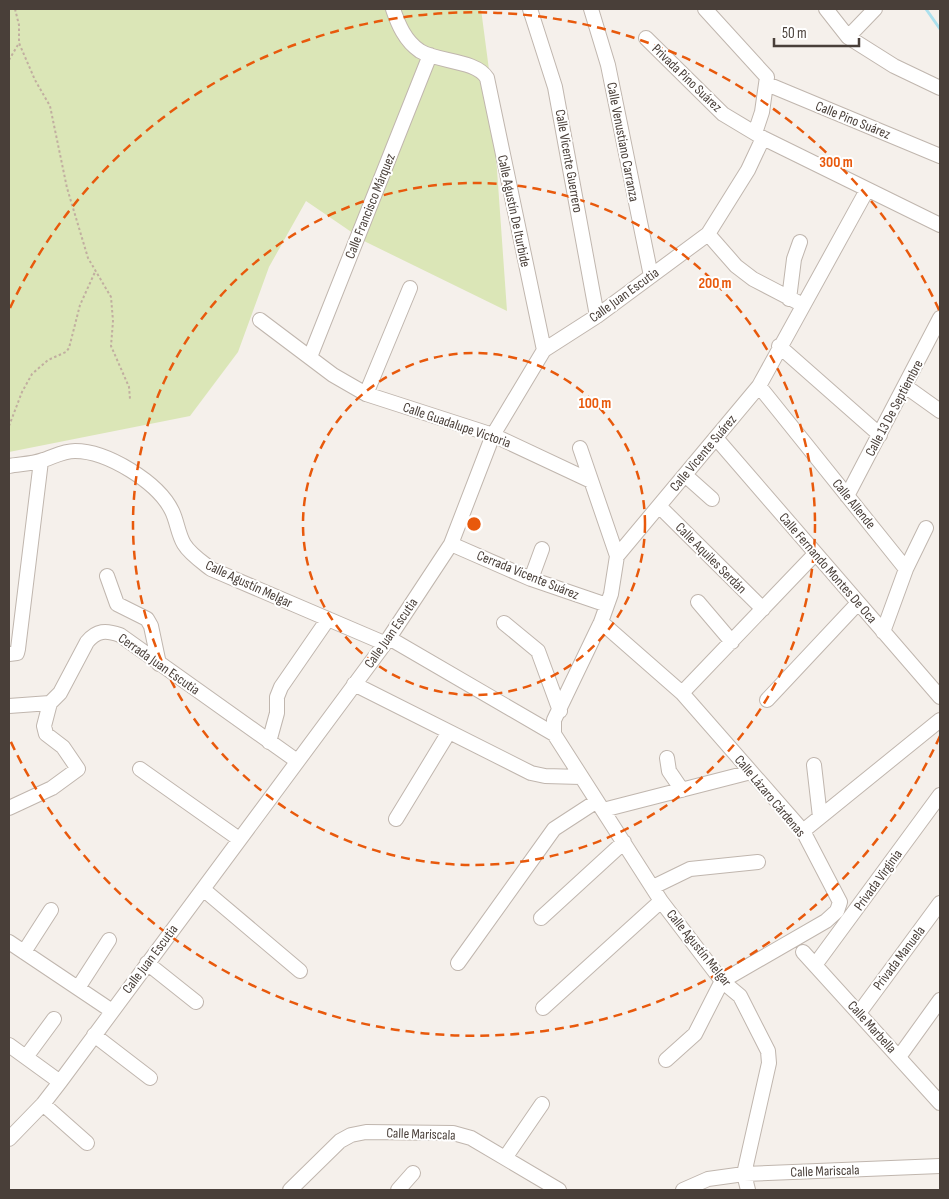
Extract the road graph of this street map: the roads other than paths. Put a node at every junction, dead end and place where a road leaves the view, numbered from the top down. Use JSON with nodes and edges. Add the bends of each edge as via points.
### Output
{"nodes":[{"id":1,"x":393,"y":9,"type":"edge"},
{"id":2,"x":530,"y":9,"type":"edge"},
{"id":3,"x":591,"y":9,"type":"edge"},
{"id":4,"x":706,"y":9,"type":"edge"},
{"id":5,"x":826,"y":9,"type":"edge"},
{"id":6,"x":875,"y":9,"type":"edge"},
{"id":7,"x":848,"y":37,"type":"junction"},
{"id":8,"x":646,"y":38,"type":"dead end"},
{"id":9,"x":430,"y":55,"type":"junction"},
{"id":10,"x":767,"y":84,"type":"junction"},
{"id":11,"x":940,"y":88,"type":"edge"},
{"id":12,"x":759,"y":135,"type":"junction"},
{"id":13,"x":940,"y":156,"type":"edge"},
{"id":14,"x":867,"y":190,"type":"junction"},
{"id":15,"x":940,"y":225,"type":"edge"},
{"id":16,"x":708,"y":234,"type":"junction"},
{"id":17,"x":800,"y":242,"type":"dead end"},
{"id":18,"x":651,"y":276,"type":"junction"},
{"id":19,"x":410,"y":288,"type":"dead end"},
{"id":20,"x":789,"y":299,"type":"junction"},
{"id":21,"x":803,"y":305,"type":"junction"},
{"id":22,"x":596,"y":316,"type":"junction"},
{"id":23,"x":940,"y":318,"type":"edge"},
{"id":24,"x":260,"y":320,"type":"dead end"},
{"id":25,"x":779,"y":346,"type":"junction"},
{"id":26,"x":544,"y":350,"type":"junction"},
{"id":27,"x":310,"y":357,"type":"junction"},
{"id":28,"x":759,"y":386,"type":"junction"},
{"id":29,"x":905,"y":386,"type":"junction"},
{"id":30,"x":366,"y":394,"type":"junction"},
{"id":31,"x":940,"y":410,"type":"edge"},
{"id":32,"x":493,"y":435,"type":"junction"},
{"id":33,"x":880,"y":435,"type":"junction"},
{"id":34,"x":716,"y":438,"type":"junction"},
{"id":35,"x":580,"y":448,"type":"dead end"},
{"id":36,"x":41,"y":461,"type":"junction"},
{"id":37,"x":9,"y":466,"type":"edge"},
{"id":38,"x":685,"y":475,"type":"junction"},
{"id":39,"x":592,"y":481,"type":"junction"},
{"id":40,"x":847,"y":496,"type":"junction"},
{"id":41,"x":712,"y":499,"type":"dead end"},
{"id":42,"x":659,"y":506,"type":"junction"},
{"id":43,"x":926,"y":528,"type":"dead end"},
{"id":44,"x":451,"y":544,"type":"junction"},
{"id":45,"x":542,"y":549,"type":"dead end"},
{"id":46,"x":815,"y":554,"type":"junction"},
{"id":47,"x":617,"y":556,"type":"junction"},
{"id":48,"x":906,"y":569,"type":"junction"},
{"id":49,"x":107,"y":576,"type":"dead end"},
{"id":50,"x":531,"y":579,"type":"junction"},
{"id":51,"x":698,"y":602,"type":"dead end"},
{"id":52,"x":858,"y":603,"type":"junction"},
{"id":53,"x":607,"y":605,"type":"junction"},
{"id":54,"x":762,"y":609,"type":"junction"},
{"id":55,"x":328,"y":619,"type":"junction"},
{"id":56,"x":601,"y":622,"type":"junction"},
{"id":57,"x":504,"y":623,"type":"dead end"},
{"id":58,"x":883,"y":632,"type":"junction"},
{"id":59,"x":387,"y":641,"type":"junction"},
{"id":60,"x":732,"y":642,"type":"junction"},
{"id":61,"x":9,"y":654,"type":"edge"},
{"id":62,"x":159,"y":664,"type":"junction"},
{"id":63,"x":354,"y":684,"type":"junction"},
{"id":64,"x":682,"y":694,"type":"junction"},
{"id":65,"x":940,"y":697,"type":"edge"},
{"id":66,"x":766,"y":700,"type":"dead end"},
{"id":67,"x":50,"y":703,"type":"junction"},
{"id":68,"x":9,"y":706,"type":"edge"},
{"id":69,"x":940,"y":720,"type":"edge"},
{"id":70,"x":556,"y":722,"type":"junction"},
{"id":71,"x":449,"y":732,"type":"junction"},
{"id":72,"x":269,"y":742,"type":"junction"},
{"id":73,"x":667,"y":758,"type":"dead end"},
{"id":74,"x":297,"y":761,"type":"junction"},
{"id":75,"x":814,"y":765,"type":"dead end"},
{"id":76,"x":140,"y":769,"type":"dead end"},
{"id":77,"x":751,"y":772,"type":"junction"},
{"id":78,"x":581,"y":777,"type":"junction"},
{"id":79,"x":682,"y":790,"type":"junction"},
{"id":80,"x":940,"y":795,"type":"edge"},
{"id":81,"x":600,"y":806,"type":"junction"},
{"id":82,"x":9,"y":808,"type":"edge"},
{"id":83,"x":820,"y":817,"type":"junction"},
{"id":84,"x":396,"y":819,"type":"dead end"},
{"id":85,"x":803,"y":831,"type":"junction"},
{"id":86,"x":239,"y":839,"type":"junction"},
{"id":87,"x":624,"y":842,"type":"junction"},
{"id":88,"x":758,"y":862,"type":"dead end"},
{"id":89,"x":653,"y":887,"type":"junction"},
{"id":90,"x":203,"y":889,"type":"junction"},
{"id":91,"x":662,"y":901,"type":"junction"},
{"id":92,"x":940,"y":903,"type":"edge"},
{"id":93,"x":51,"y":910,"type":"dead end"},
{"id":94,"x":541,"y":918,"type":"dead end"},
{"id":95,"x":109,"y":940,"type":"dead end"},
{"id":96,"x":9,"y":942,"type":"edge"},
{"id":97,"x":24,"y":952,"type":"junction"},
{"id":98,"x":804,"y":952,"type":"dead end"},
{"id":99,"x":147,"y":962,"type":"junction"},
{"id":100,"x":458,"y":963,"type":"dead end"},
{"id":101,"x":815,"y":965,"type":"junction"},
{"id":102,"x":300,"y":971,"type":"dead end"},
{"id":103,"x":722,"y":981,"type":"junction"},
{"id":104,"x":78,"y":988,"type":"junction"},
{"id":105,"x":940,"y":1000,"type":"edge"},
{"id":106,"x":196,"y":1002,"type":"dead end"},
{"id":107,"x":543,"y":1008,"type":"dead end"},
{"id":108,"x":112,"y":1011,"type":"junction"},
{"id":109,"x":858,"y":1013,"type":"junction"},
{"id":110,"x":54,"y":1019,"type":"dead end"},
{"id":111,"x":94,"y":1035,"type":"junction"},
{"id":112,"x":9,"y":1045,"type":"edge"},
{"id":113,"x":26,"y":1057,"type":"junction"},
{"id":114,"x":899,"y":1057,"type":"junction"},
{"id":115,"x":666,"y":1060,"type":"dead end"},
{"id":116,"x":150,"y":1078,"type":"dead end"},
{"id":117,"x":60,"y":1082,"type":"junction"},
{"id":118,"x":940,"y":1103,"type":"edge"},
{"id":119,"x":43,"y":1104,"type":"junction"},
{"id":120,"x":542,"y":1104,"type":"dead end"},
{"id":121,"x":9,"y":1139,"type":"edge"},
{"id":122,"x":88,"y":1143,"type":"dead end"},
{"id":123,"x":506,"y":1158,"type":"junction"},
{"id":124,"x":940,"y":1166,"type":"edge"},
{"id":125,"x":413,"y":1173,"type":"dead end"},
{"id":126,"x":744,"y":1174,"type":"junction"},
{"id":127,"x":290,"y":1190,"type":"edge"},
{"id":128,"x":398,"y":1190,"type":"edge"},
{"id":129,"x":559,"y":1190,"type":"edge"},
{"id":130,"x":682,"y":1190,"type":"edge"},
{"id":131,"x":748,"y":1190,"type":"edge"}],
"edges":[{"from":1,"to":9,"type":"street","via":[[398,24],[412,44]]},
{"from":2,"to":22,"type":"street","name":"Calle Vicente Guerrero","via":[[556,87]]},
{"from":3,"to":18,"type":"street","name":"Calle Venustiano Carranza","via":[[608,65]]},
{"from":4,"to":10,"type":"street","via":[[765,74]]},
{"from":5,"to":7,"type":"street"},
{"from":6,"to":7,"type":"street"},
{"from":7,"to":11,"type":"street","via":[[894,66]]},
{"from":8,"to":12,"type":"street","name":"Privada Pino Suárez","via":[[723,114]]},
{"from":9,"to":26,"type":"street","name":"Calle Agustín De Iturbide","via":[[483,72]]},
{"from":9,"to":27,"type":"street","name":"Calle Francisco Márquez"},
{"from":10,"to":12,"type":"street"},
{"from":10,"to":13,"type":"street","name":"Calle Pino Suárez"},
{"from":12,"to":14,"type":"street","name":"Privada Pino Suárez"},
{"from":12,"to":16,"type":"street","name":"Calle Juan Escutia","via":[[748,170]]},
{"from":14,"to":15,"type":"street","name":"Privada Pino Suárez"},
{"from":14,"to":21,"type":"street","name":"Calle Vicente Suárez"},
{"from":16,"to":18,"type":"street","name":"Calle Juan Escutia"},
{"from":16,"to":20,"type":"street","via":[[752,279]]},
{"from":17,"to":20,"type":"street","via":[[794,259]]},
{"from":18,"to":22,"type":"street","name":"Calle Juan Escutia"},
{"from":19,"to":30,"type":"street"},
{"from":20,"to":21,"type":"street"},
{"from":21,"to":25,"type":"street","name":"Calle Vicente Suárez"},
{"from":22,"to":26,"type":"street","name":"Calle Juan Escutia"},
{"from":23,"to":29,"type":"street","name":"Calle 13 De Septiembre"},
{"from":24,"to":27,"type":"street","name":"Calle Guadalupe Victoria"},
{"from":25,"to":28,"type":"street","name":"Calle Vicente Suárez"},
{"from":25,"to":33,"type":"street"},
{"from":26,"to":32,"type":"street","name":"Calle Juan Escutia"},
{"from":27,"to":30,"type":"street","name":"Calle Guadalupe Victoria"},
{"from":28,"to":34,"type":"street","name":"Calle Vicente Suárez"},
{"from":28,"to":40,"type":"street","name":"Calle Allende"},
{"from":29,"to":31,"type":"street"},
{"from":29,"to":33,"type":"street","name":"Calle 13 De Septiembre"},
{"from":30,"to":32,"type":"street","name":"Calle Guadalupe Victoria"},
{"from":32,"to":39,"type":"street","name":"Calle Guadalupe Victoria"},
{"from":32,"to":44,"type":"street","name":"Calle Juan Escutia"},
{"from":33,"to":40,"type":"street","name":"Calle 13 De Septiembre"},
{"from":34,"to":38,"type":"street","name":"Calle Vicente Suárez"},
{"from":34,"to":46,"type":"street","name":"Calle Fernando Montes De Oca"},
{"from":35,"to":39,"type":"street"},
{"from":36,"to":37,"type":"street","name":"Calle Agustín Melgar"},
{"from":36,"to":55,"type":"street","name":"Calle Agustín Melgar","via":[[74,450],[99,454],[127,468],[151,486],[171,510],[184,544],[196,558],[211,569]]},
{"from":36,"to":61,"type":"street","via":[[18,649],[17,653]]},
{"from":38,"to":41,"type":"street"},
{"from":38,"to":42,"type":"street","name":"Calle Vicente Suárez"},
{"from":39,"to":47,"type":"street"},
{"from":40,"to":48,"type":"street","name":"Calle Allende"},
{"from":42,"to":47,"type":"street","name":"Calle Vicente Suárez"},
{"from":42,"to":54,"type":"street","name":"Calle Aquiles Serdán"},
{"from":43,"to":48,"type":"street"},
{"from":44,"to":50,"type":"street","name":"Cerrada Vicente Suárez"},
{"from":44,"to":59,"type":"street","name":"Calle Juan Escutia"},
{"from":45,"to":50,"type":"street"},
{"from":46,"to":52,"type":"street","name":"Calle Fernando Montes De Oca"},
{"from":46,"to":54,"type":"street"},
{"from":47,"to":53,"type":"street"},
{"from":48,"to":58,"type":"street"},
{"from":49,"to":62,"type":"street","via":[[117,604],[147,619]]},
{"from":50,"to":53,"type":"street","name":"Cerrada Vicente Suárez"},
{"from":51,"to":60,"type":"street"},
{"from":52,"to":58,"type":"street","name":"Calle Fernando Montes De Oca"},
{"from":52,"to":66,"type":"street"},
{"from":53,"to":56,"type":"street"},
{"from":54,"to":60,"type":"street"},
{"from":55,"to":59,"type":"street","name":"Calle Agustín Melgar"},
{"from":55,"to":72,"type":"street","via":[[281,687]]},
{"from":56,"to":64,"type":"street","name":"Calle Lázaro Cárdenas"},
{"from":56,"to":70,"type":"street"},
{"from":57,"to":70,"type":"street","via":[[538,651]]},
{"from":58,"to":65,"type":"street","name":"Calle Fernando Montes De Oca"},
{"from":59,"to":63,"type":"street","name":"Calle Juan Escutia"},
{"from":59,"to":70,"type":"street","name":"Calle Agustín Melgar"},
{"from":60,"to":64,"type":"street"},
{"from":62,"to":67,"type":"street","name":"Cerrada Juan Escutia","via":[[120,635],[101,631],[87,642],[60,692]]},
{"from":62,"to":72,"type":"street","name":"Cerrada Juan Escutia"},
{"from":63,"to":71,"type":"street"},
{"from":63,"to":74,"type":"street","name":"Calle Juan Escutia"},
{"from":64,"to":77,"type":"street","name":"Calle Lázaro Cárdenas"},
{"from":67,"to":68,"type":"street"},
{"from":67,"to":82,"type":"street","name":"Cerrada Juan Escutia","via":[[44,731],[63,748],[78,769],[52,788]]},
{"from":69,"to":83,"type":"street"},
{"from":70,"to":78,"type":"street","name":"Calle Agustín Melgar"},
{"from":71,"to":78,"type":"street","via":[[531,773]]},
{"from":71,"to":84,"type":"street"},
{"from":72,"to":74,"type":"street","name":"Cerrada Juan Escutia"},
{"from":73,"to":79,"type":"street","via":[[669,771]]},
{"from":74,"to":86,"type":"street","name":"Calle Juan Escutia"},
{"from":75,"to":83,"type":"street"},
{"from":76,"to":86,"type":"street"},
{"from":77,"to":79,"type":"street"},
{"from":77,"to":85,"type":"street","name":"Calle Lázaro Cárdenas"},
{"from":78,"to":81,"type":"street","name":"Calle Agustín Melgar"},
{"from":79,"to":81,"type":"street"},
{"from":80,"to":101,"type":"street","name":"Privada Virginia"},
{"from":81,"to":87,"type":"street","name":"Calle Agustín Melgar"},
{"from":81,"to":100,"type":"street","via":[[554,829]]},
{"from":83,"to":85,"type":"street"},
{"from":85,"to":103,"type":"street","name":"Calle Lázaro Cárdenas","via":[[840,902],[837,911],[826,921]]},
{"from":86,"to":90,"type":"street","name":"Calle Juan Escutia"},
{"from":87,"to":89,"type":"street","name":"Calle Agustín Melgar"},
{"from":87,"to":94,"type":"street"},
{"from":88,"to":89,"type":"street","via":[[690,869]]},
{"from":89,"to":91,"type":"street","name":"Calle Agustín Melgar"},
{"from":90,"to":99,"type":"street","name":"Calle Juan Escutia"},
{"from":90,"to":102,"type":"street"},
{"from":91,"to":103,"type":"street","name":"Calle Agustín Melgar"},
{"from":91,"to":107,"type":"street"},
{"from":92,"to":109,"type":"street","name":"Privada Manuela"},
{"from":93,"to":97,"type":"street"},
{"from":95,"to":104,"type":"street"},
{"from":96,"to":97,"type":"street"},
{"from":97,"to":104,"type":"street"},
{"from":98,"to":101,"type":"street","name":"Calle Marbella"},
{"from":99,"to":106,"type":"street"},
{"from":99,"to":108,"type":"street","name":"Calle Juan Escutia"},
{"from":101,"to":109,"type":"street","name":"Calle Marbella"},
{"from":103,"to":115,"type":"street","via":[[695,1034]]},
{"from":103,"to":126,"type":"street","name":"Calle Agustín Melgar","via":[[740,996],[770,1058]]},
{"from":104,"to":108,"type":"street"},
{"from":105,"to":114,"type":"street"},
{"from":108,"to":111,"type":"street","name":"Calle Juan Escutia"},
{"from":109,"to":114,"type":"street","name":"Calle Marbella"},
{"from":110,"to":113,"type":"street"},
{"from":111,"to":116,"type":"street"},
{"from":111,"to":117,"type":"street","name":"Calle Juan Escutia"},
{"from":112,"to":113,"type":"street"},
{"from":113,"to":117,"type":"street"},
{"from":114,"to":118,"type":"street","name":"Calle Marbella"},
{"from":117,"to":119,"type":"street","name":"Calle Juan Escutia"},
{"from":119,"to":121,"type":"street","name":"Calle Juan Escutia"},
{"from":119,"to":122,"type":"street"},
{"from":120,"to":123,"type":"street"},
{"from":123,"to":127,"type":"street","name":"Calle Mariscala","via":[[471,1138],[453,1133],[366,1132],[340,1141]]},
{"from":123,"to":129,"type":"street","name":"Calle Mariscala"},
{"from":124,"to":126,"type":"street","name":"Calle Mariscala"},
{"from":125,"to":128,"type":"street"},
{"from":126,"to":130,"type":"street","name":"Calle Mariscala","via":[[708,1179]]},
{"from":126,"to":131,"type":"street","name":"Calle Agustín Melgar"}]}
